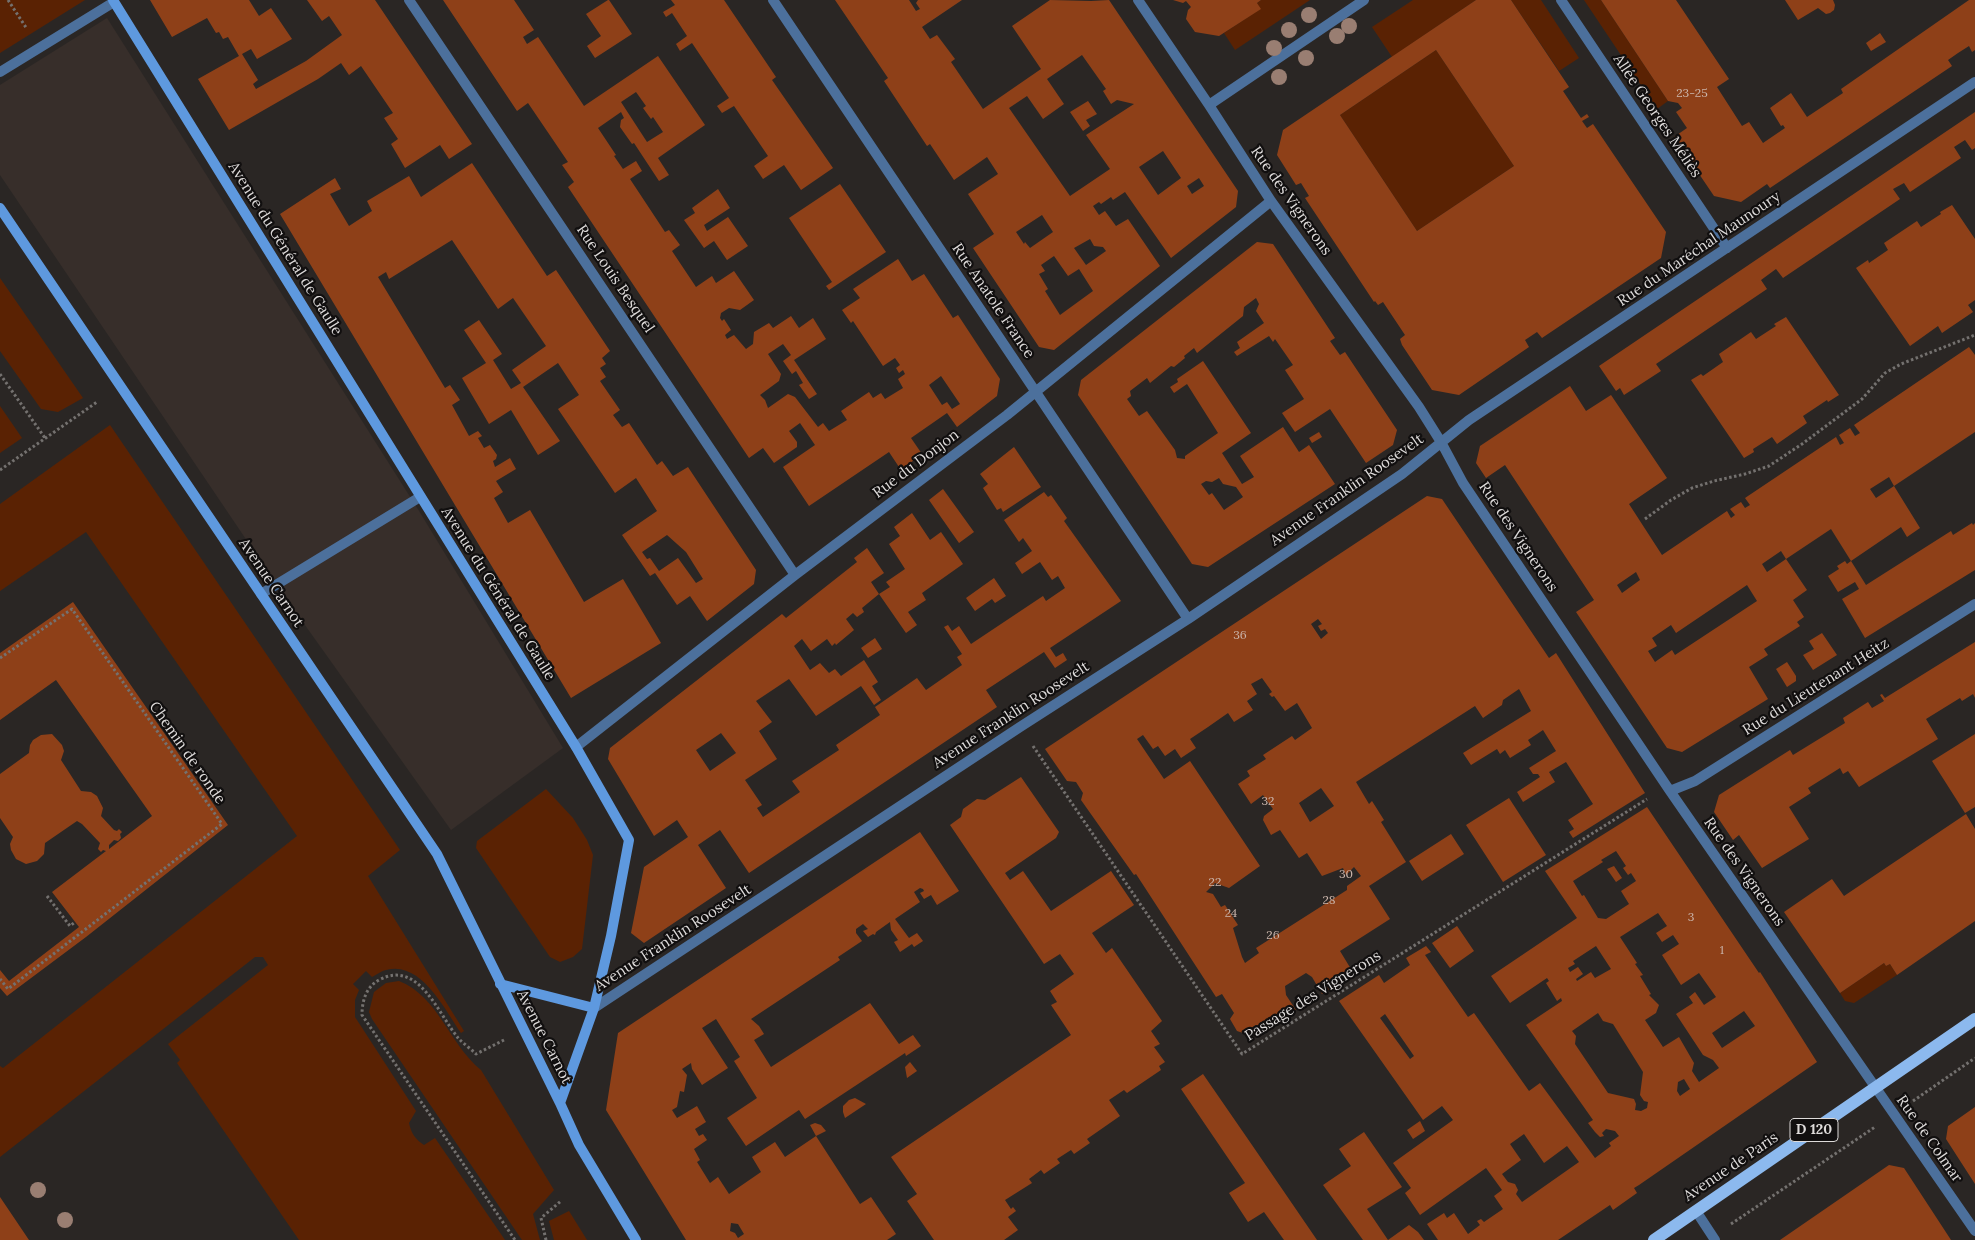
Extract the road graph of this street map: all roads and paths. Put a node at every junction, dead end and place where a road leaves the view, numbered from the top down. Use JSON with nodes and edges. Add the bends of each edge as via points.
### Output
{"nodes":[{"id":1,"x":8,"y":0,"type":"edge"},
{"id":2,"x":409,"y":0,"type":"edge"},
{"id":3,"x":773,"y":0,"type":"edge"},
{"id":4,"x":1138,"y":0,"type":"edge"},
{"id":5,"x":1364,"y":0,"type":"edge"},
{"id":6,"x":1561,"y":0,"type":"edge"},
{"id":7,"x":113,"y":1,"type":"edge"},
{"id":8,"x":38,"y":48,"type":"junction"},
{"id":9,"x":0,"y":72,"type":"edge"},
{"id":10,"x":1975,"y":82,"type":"edge"},
{"id":11,"x":1209,"y":105,"type":"junction"},
{"id":12,"x":1271,"y":201,"type":"junction"},
{"id":13,"x":0,"y":208,"type":"edge"},
{"id":14,"x":1727,"y":248,"type":"junction"},
{"id":15,"x":1975,"y":335,"type":"edge"},
{"id":16,"x":0,"y":374,"type":"edge"},
{"id":17,"x":1036,"y":392,"type":"junction"},
{"id":18,"x":97,"y":402,"type":"dead end"},
{"id":19,"x":45,"y":438,"type":"junction"},
{"id":20,"x":1441,"y":442,"type":"junction"},
{"id":21,"x":0,"y":470,"type":"edge"},
{"id":22,"x":420,"y":496,"type":"junction"},
{"id":23,"x":1645,"y":519,"type":"dead end"},
{"id":24,"x":795,"y":575,"type":"junction"},
{"id":25,"x":261,"y":594,"type":"junction"},
{"id":26,"x":1975,"y":604,"type":"edge"},
{"id":27,"x":1188,"y":619,"type":"junction"},
{"id":28,"x":0,"y":658,"type":"edge"},
{"id":29,"x":576,"y":747,"type":"junction"},
{"id":30,"x":1039,"y":755,"type":"dead end"},
{"id":31,"x":1670,"y":791,"type":"junction"},
{"id":32,"x":1650,"y":797,"type":"dead end"},
{"id":33,"x":47,"y":896,"type":"dead end"},
{"id":34,"x":75,"y":922,"type":"dead end"},
{"id":35,"x":0,"y":979,"type":"edge"},
{"id":36,"x":500,"y":984,"type":"junction"},
{"id":37,"x":594,"y":1008,"type":"junction"},
{"id":38,"x":1975,"y":1019,"type":"edge"},
{"id":39,"x":480,"y":1052,"type":"dead end"},
{"id":40,"x":1975,"y":1058,"type":"edge"},
{"id":41,"x":1875,"y":1089,"type":"junction"},
{"id":42,"x":560,"y":1103,"type":"junction"},
{"id":43,"x":1894,"y":1114,"type":"junction"},
{"id":44,"x":561,"y":1201,"type":"dead end"},
{"id":45,"x":1696,"y":1211,"type":"junction"},
{"id":46,"x":1975,"y":1231,"type":"edge"},
{"id":47,"x":1714,"y":1238,"type":"edge"},
{"id":48,"x":515,"y":1240,"type":"edge"},
{"id":49,"x":546,"y":1240,"type":"edge"},
{"id":50,"x":636,"y":1240,"type":"edge"},
{"id":51,"x":1654,"y":1240,"type":"edge"}],
"edges":[{"from":1,"to":8,"type":"path"},
{"from":2,"to":24,"type":"street","name":"Rue Louis Besquel"},
{"from":3,"to":17,"type":"street","name":"Rue Anatole France"},
{"from":4,"to":11,"type":"street","name":"Rue des Vignerons"},
{"from":5,"to":11,"type":"street"},
{"from":6,"to":14,"type":"street","name":"Allée Georges Méliès"},
{"from":7,"to":8,"type":"street"},
{"from":7,"to":22,"type":"street","name":"Avenue du Général de Gaulle"},
{"from":8,"to":9,"type":"street"},
{"from":10,"to":14,"type":"street","name":"Rue du Maréchal Maunoury"},
{"from":11,"to":12,"type":"street","name":"Rue des Vignerons"},
{"from":12,"to":17,"type":"street","name":"Rue du Donjon"},
{"from":12,"to":20,"type":"street","name":"Rue des Vignerons"},
{"from":13,"to":25,"type":"street","name":"Avenue Carnot"},
{"from":14,"to":20,"type":"street","name":"Rue du Maréchal Maunoury"},
{"from":15,"to":23,"type":"path","via":[[1885,373],[1862,399],[1769,466],[1692,488]]},
{"from":16,"to":19,"type":"path"},
{"from":17,"to":24,"type":"street","name":"Rue du Donjon"},
{"from":17,"to":27,"type":"street","name":"Rue Anatole France"},
{"from":18,"to":19,"type":"path"},
{"from":19,"to":21,"type":"path"},
{"from":20,"to":27,"type":"street","name":"Avenue Franklin Roosevelt","via":[[1402,474]]},
{"from":20,"to":31,"type":"street","name":"Rue des Vignerons","via":[[1464,483]]},
{"from":22,"to":25,"type":"street"},
{"from":22,"to":29,"type":"street","name":"Avenue du Général de Gaulle"},
{"from":24,"to":29,"type":"street","name":"Rue du Donjon"},
{"from":25,"to":36,"type":"street","name":"Avenue Carnot","via":[[437,854]]},
{"from":26,"to":31,"type":"street","name":"Rue du Lieutenant Heitz","via":[[1695,781]]},
{"from":27,"to":37,"type":"street","name":"Avenue Franklin Roosevelt"},
{"from":28,"to":35,"type":"path","name":"Chemin de ronde","via":[[72,608],[222,824],[8,989]]},
{"from":29,"to":37,"type":"street","name":"Avenue du Général de Gaulle","via":[[629,840]]},
{"from":30,"to":32,"type":"path","name":"Passage des Vignerons","via":[[1242,1054]]},
{"from":31,"to":41,"type":"street","name":"Rue des Vignerons"},
{"from":33,"to":34,"type":"path","via":[[70,926]]},
{"from":36,"to":37,"type":"street","name":"Avenue Carnot"},
{"from":36,"to":42,"type":"street","name":"Avenue Carnot"},
{"from":37,"to":42,"type":"street","name":"Avenue du Général de Gaulle"},
{"from":38,"to":41,"type":"main road","name":"Avenue de Paris","number":"D 120"},
{"from":39,"to":48,"type":"path","via":[[476,1054],[459,1039],[424,988],[406,977],[388,975],[373,983],[362,1000],[362,1015]]},
{"from":40,"to":43,"type":"path"},
{"from":41,"to":43,"type":"street","name":"Rue de Colmar"},
{"from":41,"to":45,"type":"main road","name":"Avenue de Paris","number":"D 120"},
{"from":42,"to":50,"type":"street","via":[[579,1145]]},
{"from":43,"to":46,"type":"street","name":"Rue de Colmar"},
{"from":43,"to":47,"type":"path"},
{"from":44,"to":49,"type":"path","via":[[541,1218]]},
{"from":45,"to":47,"type":"street"},
{"from":45,"to":51,"type":"main road","name":"Avenue de Paris","number":"D 120"}]}
